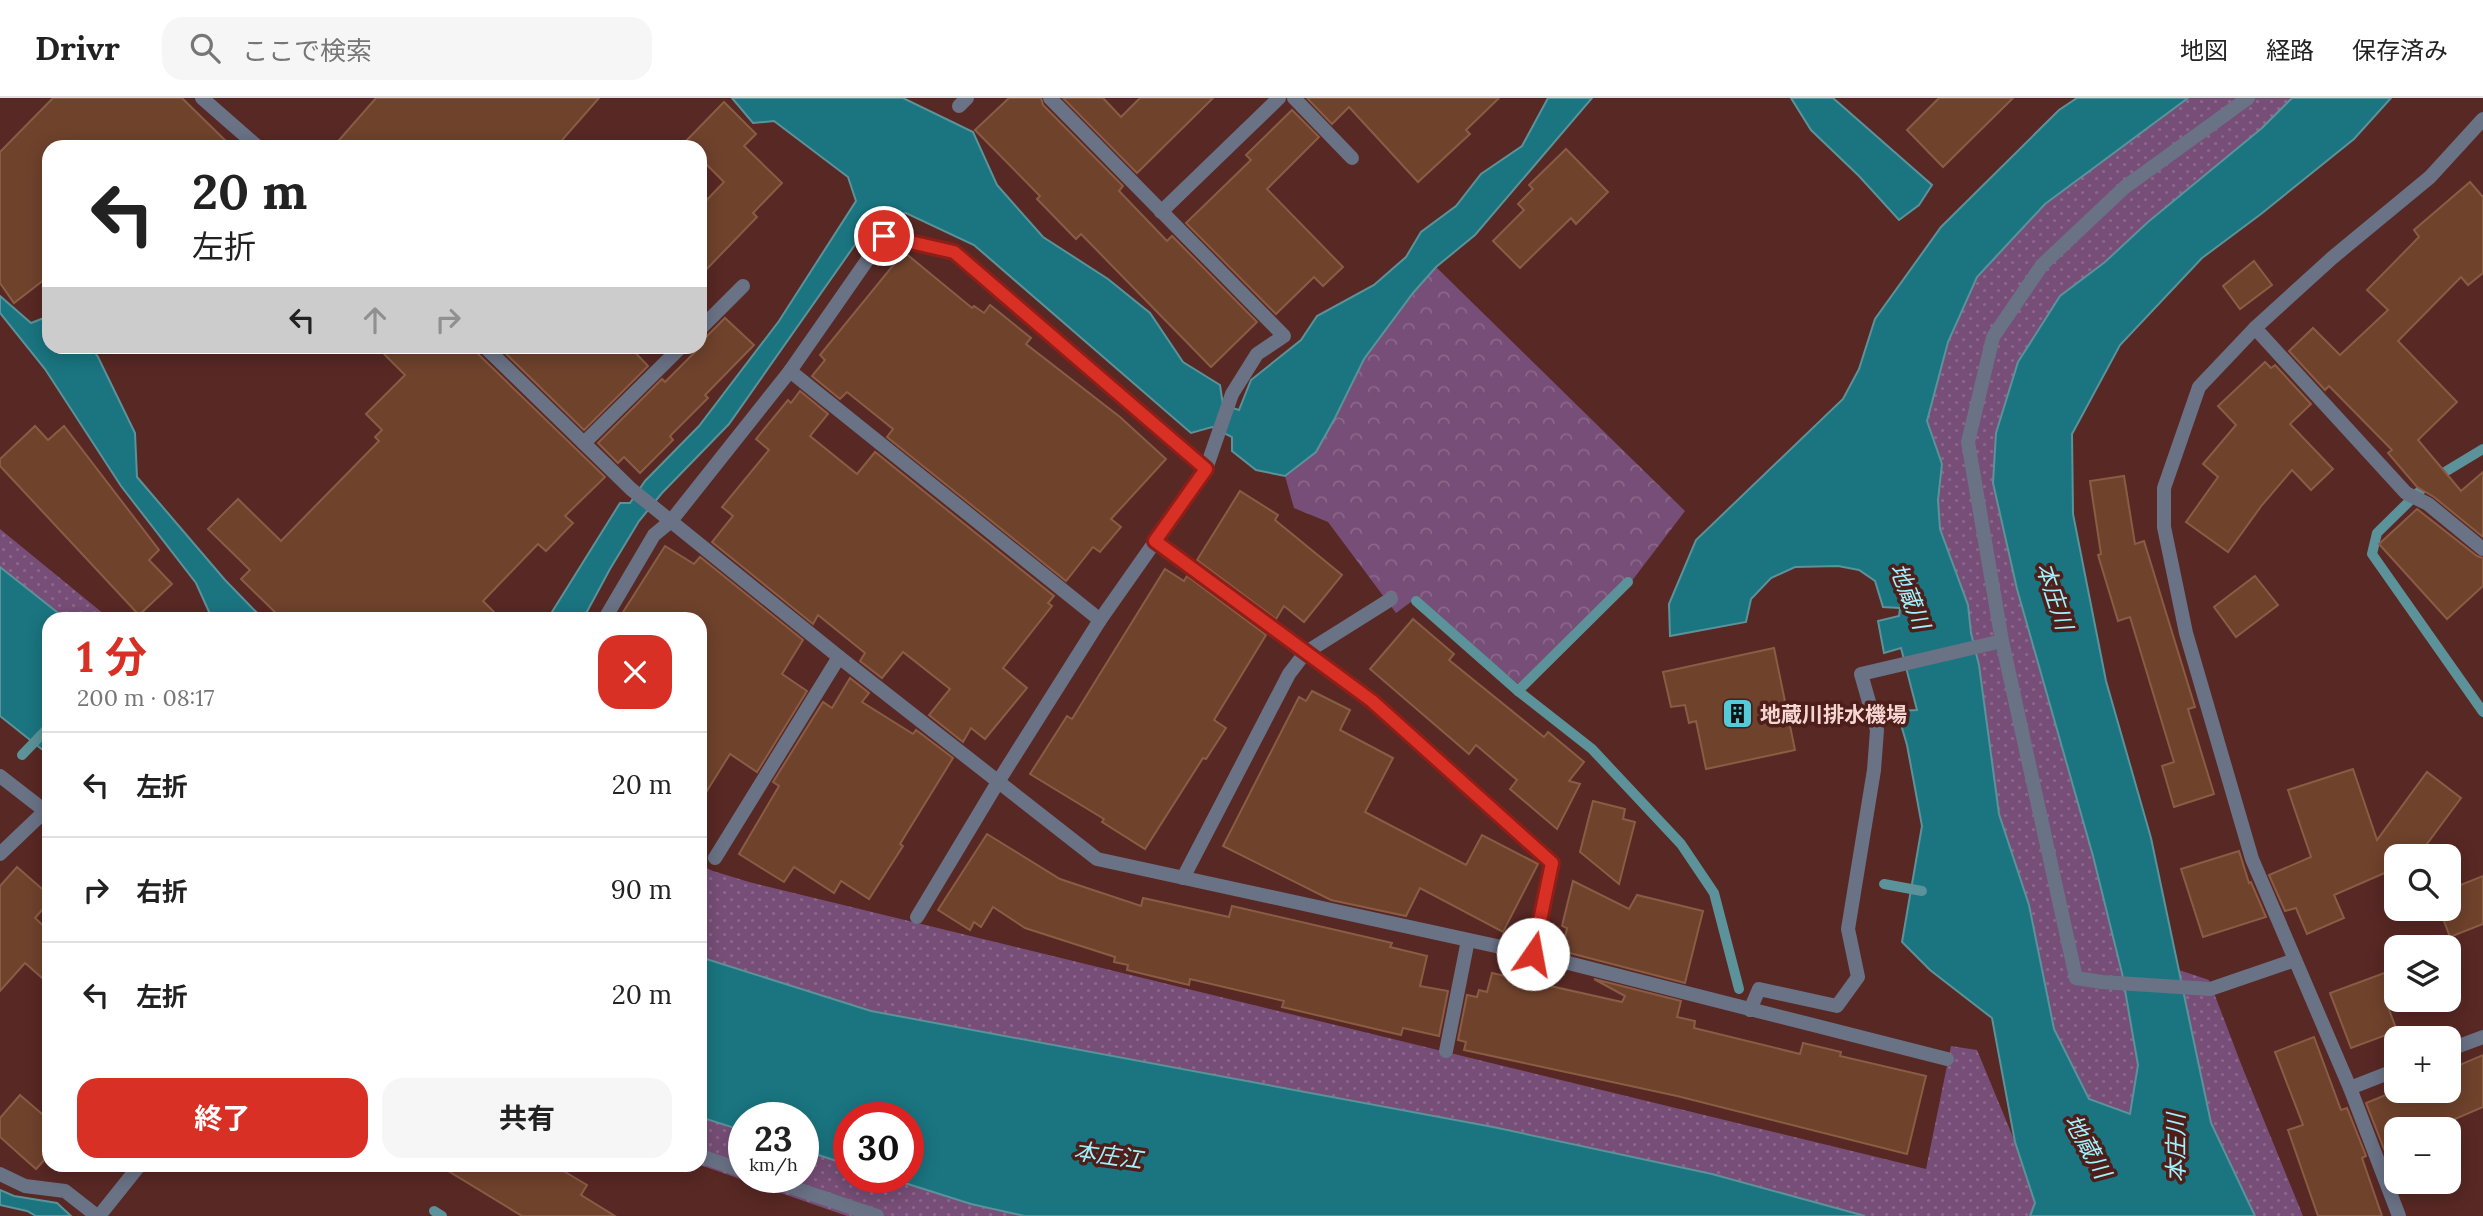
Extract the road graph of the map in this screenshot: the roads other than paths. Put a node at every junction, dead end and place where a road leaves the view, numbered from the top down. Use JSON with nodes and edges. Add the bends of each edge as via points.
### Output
{"nodes":[{"id":1,"x":202,"y":98,"type":"edge"},
{"id":2,"x":1050,"y":98,"type":"edge"},
{"id":3,"x":1279,"y":98,"type":"edge"},
{"id":4,"x":1294,"y":98,"type":"edge"},
{"id":5,"x":2248,"y":98,"type":"edge"},
{"id":6,"x":2483,"y":119,"type":"edge"},
{"id":7,"x":250,"y":140,"type":"edge"},
{"id":8,"x":1352,"y":158,"type":"dead end"},
{"id":9,"x":1161,"y":212,"type":"junction"},
{"id":10,"x":743,"y":286,"type":"dead end"},
{"id":11,"x":707,"y":322,"type":"edge"},
{"id":12,"x":2255,"y":328,"type":"junction"},
{"id":13,"x":492,"y":354,"type":"edge"},
{"id":14,"x":674,"y":354,"type":"edge"},
{"id":15,"x":790,"y":372,"type":"junction"},
{"id":16,"x":584,"y":443,"type":"junction"},
{"id":17,"x":1206,"y":469,"type":"junction"},
{"id":18,"x":671,"y":521,"type":"junction"},
{"id":19,"x":1155,"y":541,"type":"junction"},
{"id":20,"x":2483,"y":549,"type":"edge"},
{"id":21,"x":1391,"y":598,"type":"dead end"},
{"id":22,"x":609,"y":612,"type":"edge"},
{"id":23,"x":1100,"y":620,"type":"junction"},
{"id":24,"x":2002,"y":641,"type":"junction"},
{"id":25,"x":1306,"y":653,"type":"junction"},
{"id":26,"x":839,"y":657,"type":"junction"},
{"id":27,"x":0,"y":776,"type":"edge"},
{"id":28,"x":998,"y":782,"type":"junction"},
{"id":29,"x":42,"y":808,"type":"edge"},
{"id":30,"x":42,"y":816,"type":"edge"},
{"id":31,"x":0,"y":854,"type":"edge"},
{"id":32,"x":715,"y":858,"type":"dead end"},
{"id":33,"x":1183,"y":878,"type":"junction"},
{"id":34,"x":916,"y":917,"type":"dead end"},
{"id":35,"x":1468,"y":940,"type":"junction"},
{"id":36,"x":1533,"y":954,"type":"junction"},
{"id":37,"x":2295,"y":960,"type":"junction"},
{"id":38,"x":1750,"y":1010,"type":"junction"},
{"id":39,"x":2483,"y":1037,"type":"edge"},
{"id":40,"x":2461,"y":1045,"type":"edge"},
{"id":41,"x":1446,"y":1051,"type":"dead end"},
{"id":42,"x":1947,"y":1059,"type":"dead end"},
{"id":43,"x":2384,"y":1075,"type":"edge"},
{"id":44,"x":2350,"y":1088,"type":"junction"},
{"id":45,"x":707,"y":1158,"type":"edge"},
{"id":46,"x":728,"y":1166,"type":"edge"},
{"id":47,"x":134,"y":1172,"type":"edge"},
{"id":48,"x":0,"y":1174,"type":"edge"},
{"id":49,"x":807,"y":1193,"type":"edge"},
{"id":50,"x":867,"y":1214,"type":"edge"},
{"id":51,"x":98,"y":1216,"type":"edge"},
{"id":52,"x":2399,"y":1216,"type":"edge"}],
"edges":[{"from":1,"to":7,"type":"street"},
{"from":2,"to":9,"type":"street"},
{"from":3,"to":9,"type":"street"},
{"from":4,"to":8,"type":"street"},
{"from":5,"to":24,"type":"street","via":[[2126,187],[2042,265],[1993,337],[1968,442]]},
{"from":6,"to":12,"type":"street","via":[[2430,177]]},
{"from":9,"to":17,"type":"street","via":[[1284,336],[1257,354],[1233,394]]},
{"from":10,"to":11,"type":"street"},
{"from":12,"to":20,"type":"street","via":[[2406,493],[2428,504]]},
{"from":12,"to":37,"type":"street","via":[[2199,387],[2164,488],[2164,527],[2186,634],[2252,859]]},
{"from":13,"to":16,"type":"street"},
{"from":14,"to":16,"type":"street"},
{"from":15,"to":17,"type":"street","via":[[884,236],[954,252]]},
{"from":15,"to":18,"type":"street"},
{"from":15,"to":23,"type":"street"},
{"from":16,"to":18,"type":"street"},
{"from":17,"to":19,"type":"street"},
{"from":18,"to":22,"type":"street","via":[[654,535]]},
{"from":18,"to":26,"type":"street"},
{"from":19,"to":23,"type":"street"},
{"from":19,"to":25,"type":"street"},
{"from":21,"to":25,"type":"street"},
{"from":23,"to":28,"type":"street"},
{"from":24,"to":37,"type":"street","via":[[2076,978],[2210,989]]},
{"from":24,"to":38,"type":"street","via":[[1861,674],[1877,730],[1848,929],[1858,977],[1837,1006],[1759,989]]},
{"from":25,"to":33,"type":"street","via":[[1289,674]]},
{"from":25,"to":36,"type":"street","via":[[1372,701],[1552,863]]},
{"from":26,"to":28,"type":"street"},
{"from":26,"to":32,"type":"street"},
{"from":27,"to":29,"type":"street"},
{"from":28,"to":33,"type":"street","via":[[1097,859]]},
{"from":28,"to":34,"type":"street"},
{"from":30,"to":31,"type":"street"},
{"from":33,"to":35,"type":"street"},
{"from":35,"to":36,"type":"street"},
{"from":35,"to":41,"type":"street"},
{"from":36,"to":38,"type":"street"},
{"from":37,"to":44,"type":"street"},
{"from":38,"to":42,"type":"street"},
{"from":39,"to":40,"type":"street"},
{"from":43,"to":44,"type":"street"},
{"from":44,"to":52,"type":"street"},
{"from":45,"to":46,"type":"street"},
{"from":47,"to":51,"type":"street"},
{"from":48,"to":51,"type":"street","via":[[24,1186],[65,1191]]},
{"from":49,"to":50,"type":"street"}]}
